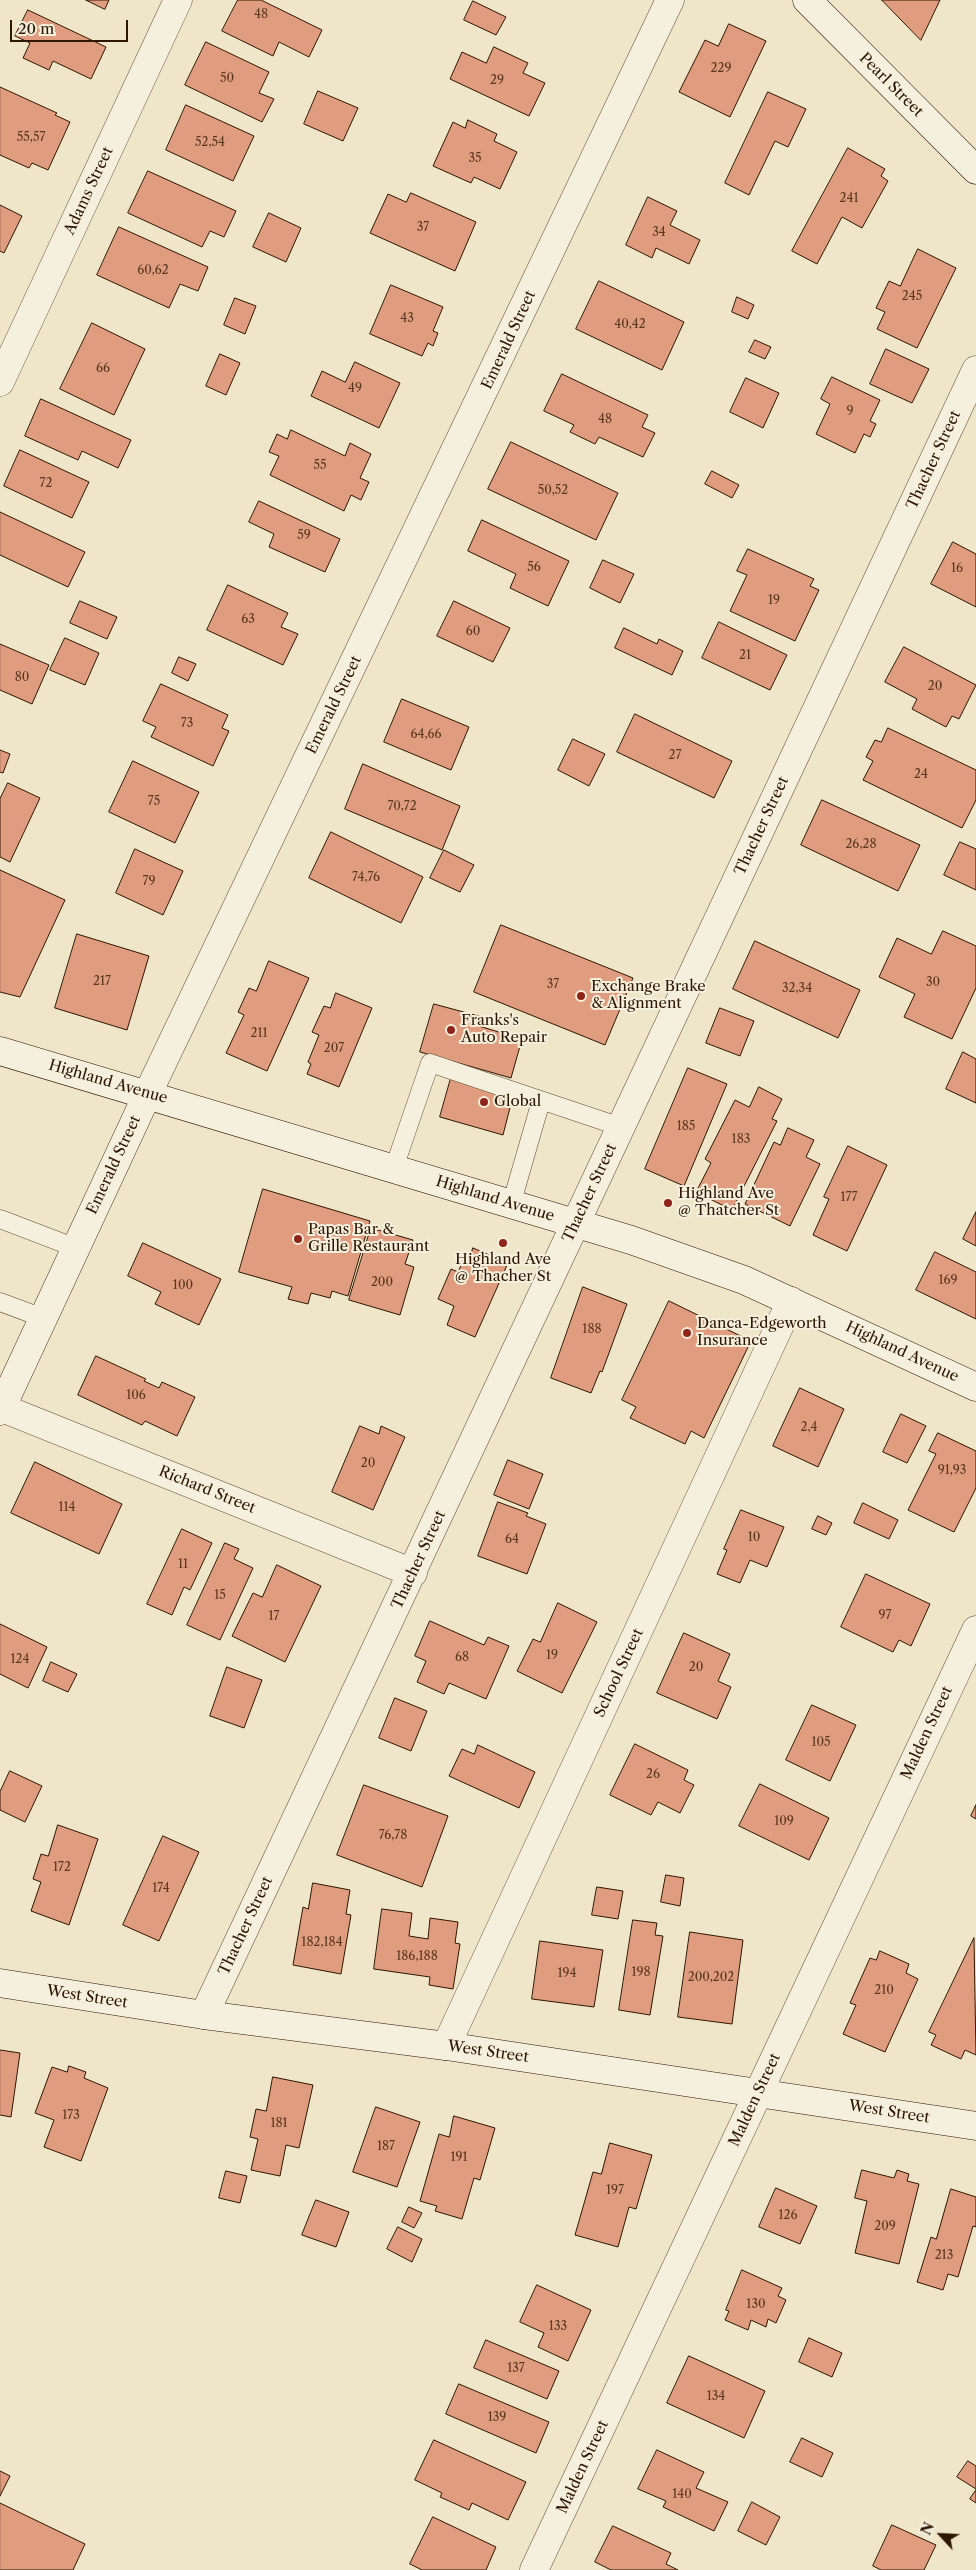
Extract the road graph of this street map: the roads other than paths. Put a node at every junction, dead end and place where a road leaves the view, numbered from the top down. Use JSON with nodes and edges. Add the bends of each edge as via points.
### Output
{"nodes":[{"id":1,"x":178,"y":0,"type":"edge"},
{"id":2,"x":670,"y":0,"type":"edge"},
{"id":3,"x":807,"y":0,"type":"edge"},
{"id":4,"x":976,"y":170,"type":"edge"},
{"id":5,"x":976,"y":370,"type":"edge"},
{"id":6,"x":0,"y":382,"type":"edge"},
{"id":7,"x":0,"y":1051,"type":"edge"},
{"id":8,"x":148,"y":1093,"type":"junction"},
{"id":9,"x":541,"y":1101,"type":"junction"},
{"id":10,"x":621,"y":1127,"type":"junction"},
{"id":11,"x":394,"y":1168,"type":"junction"},
{"id":12,"x":511,"y":1204,"type":"junction"},
{"id":13,"x":0,"y":1219,"type":"edge"},
{"id":14,"x":576,"y":1224,"type":"junction"},
{"id":15,"x":76,"y":1248,"type":"junction"},
{"id":16,"x":791,"y":1300,"type":"junction"},
{"id":17,"x":0,"y":1302,"type":"edge"},
{"id":18,"x":43,"y":1318,"type":"junction"},
{"id":19,"x":976,"y":1387,"type":"edge"},
{"id":20,"x":1,"y":1410,"type":"edge"},
{"id":21,"x":413,"y":1573,"type":"junction"},
{"id":22,"x":976,"y":1630,"type":"edge"},
{"id":23,"x":0,"y":1984,"type":"edge"},
{"id":24,"x":204,"y":2016,"type":"junction"},
{"id":25,"x":446,"y":2046,"type":"junction"},
{"id":26,"x":759,"y":2092,"type":"junction"},
{"id":27,"x":976,"y":2126,"type":"edge"},
{"id":28,"x":534,"y":2570,"type":"edge"}],
"edges":[{"from":1,"to":6,"type":"street","name":"Adams Street"},
{"from":2,"to":8,"type":"street","name":"Emerald Street"},
{"from":3,"to":4,"type":"street","name":"Pearl Street"},
{"from":5,"to":10,"type":"street","name":"Thacher Street"},
{"from":7,"to":8,"type":"street","name":"Highland Avenue"},
{"from":8,"to":11,"type":"street","name":"Highland Avenue"},
{"from":8,"to":15,"type":"street","name":"Emerald Street"},
{"from":9,"to":10,"type":"lane"},
{"from":9,"to":11,"type":"lane","via":[[430,1063]]},
{"from":9,"to":12,"type":"lane"},
{"from":10,"to":14,"type":"street","name":"Thacher Street"},
{"from":11,"to":12,"type":"street","name":"Highland Avenue"},
{"from":12,"to":14,"type":"street","name":"Highland Avenue"},
{"from":13,"to":15,"type":"lane"},
{"from":14,"to":16,"type":"street","name":"Highland Avenue","via":[[718,1269]]},
{"from":14,"to":21,"type":"street","name":"Thacher Street"},
{"from":15,"to":18,"type":"street","name":"Emerald Street"},
{"from":16,"to":19,"type":"street","name":"Highland Avenue"},
{"from":16,"to":25,"type":"street","name":"School Street"},
{"from":17,"to":18,"type":"lane"},
{"from":18,"to":20,"type":"street","name":"Emerald Street"},
{"from":20,"to":21,"type":"street","name":"Richard Street"},
{"from":21,"to":24,"type":"street","name":"Thacher Street"},
{"from":22,"to":26,"type":"street","name":"Malden Street"},
{"from":23,"to":24,"type":"street","name":"West Street"},
{"from":24,"to":25,"type":"street","name":"West Street"},
{"from":25,"to":26,"type":"street","name":"West Street"},
{"from":26,"to":27,"type":"street","name":"West Street"},
{"from":26,"to":28,"type":"street","name":"Malden Street"}]}
